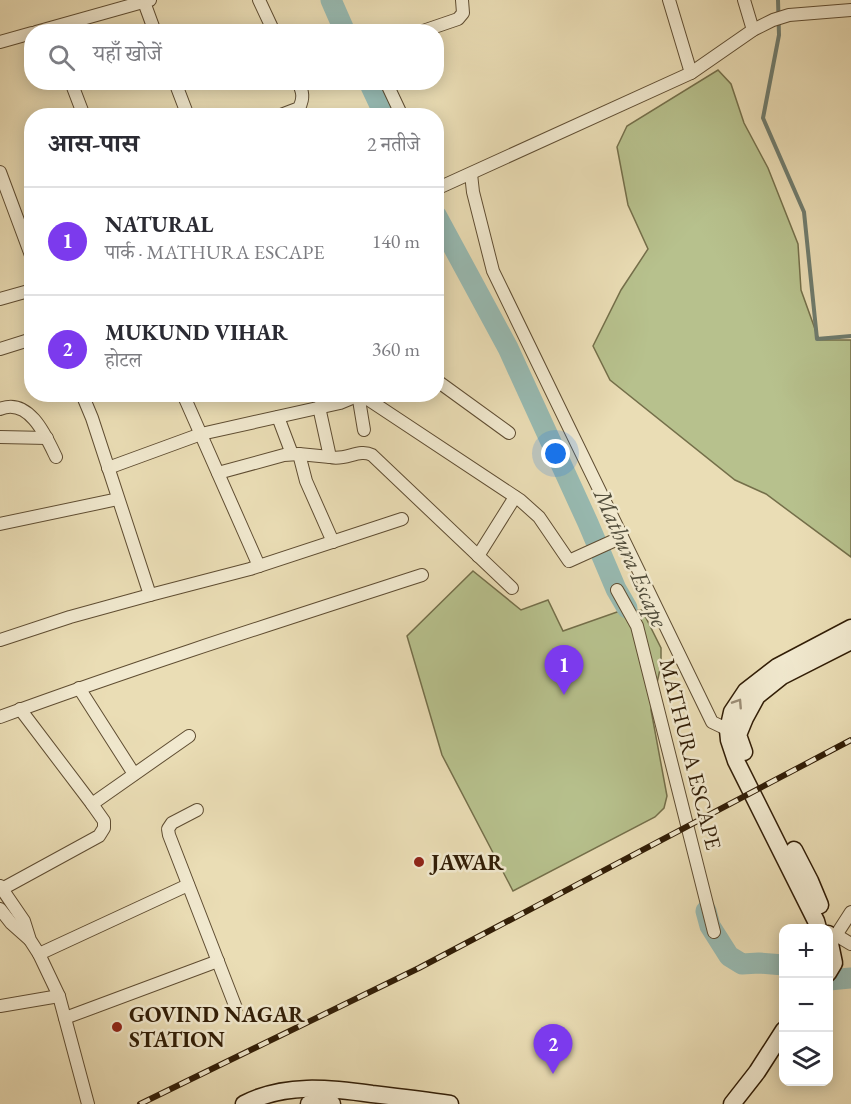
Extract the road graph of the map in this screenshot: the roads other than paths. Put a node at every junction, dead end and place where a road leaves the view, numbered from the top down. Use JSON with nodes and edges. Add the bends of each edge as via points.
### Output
{"nodes":[{"id":1,"x":259,"y":0,"type":"edge"},
{"id":2,"x":462,"y":0,"type":"edge"},
{"id":3,"x":669,"y":0,"type":"edge"},
{"id":4,"x":744,"y":0,"type":"edge"},
{"id":5,"x":147,"y":1,"type":"edge"},
{"id":6,"x":851,"y":10,"type":"edge"},
{"id":7,"x":70,"y":24,"type":"edge"},
{"id":8,"x":153,"y":24,"type":"edge"},
{"id":9,"x":270,"y":24,"type":"edge"},
{"id":10,"x":443,"y":24,"type":"edge"},
{"id":11,"x":753,"y":30,"type":"junction"},
{"id":12,"x":24,"y":35,"type":"edge"},
{"id":13,"x":0,"y":42,"type":"edge"},
{"id":14,"x":691,"y":73,"type":"junction"},
{"id":15,"x":74,"y":90,"type":"edge"},
{"id":16,"x":178,"y":90,"type":"edge"},
{"id":17,"x":302,"y":90,"type":"edge"},
{"id":18,"x":390,"y":90,"type":"edge"},
{"id":19,"x":81,"y":108,"type":"edge"},
{"id":20,"x":185,"y":108,"type":"edge"},
{"id":21,"x":299,"y":108,"type":"edge"},
{"id":22,"x":398,"y":108,"type":"edge"},
{"id":23,"x":0,"y":172,"type":"edge"},
{"id":24,"x":471,"y":174,"type":"junction"},
{"id":25,"x":444,"y":186,"type":"edge"},
{"id":26,"x":24,"y":236,"type":"edge"},
{"id":27,"x":24,"y":292,"type":"edge"},
{"id":28,"x":0,"y":299,"type":"edge"},
{"id":29,"x":24,"y":342,"type":"edge"},
{"id":30,"x":0,"y":349,"type":"edge"},
{"id":31,"x":444,"y":386,"type":"edge"},
{"id":32,"x":85,"y":402,"type":"edge"},
{"id":33,"x":187,"y":402,"type":"edge"},
{"id":34,"x":342,"y":402,"type":"edge"},
{"id":35,"x":359,"y":402,"type":"edge"},
{"id":36,"x":370,"y":402,"type":"edge"},
{"id":37,"x":319,"y":407,"type":"junction"},
{"id":38,"x":0,"y":409,"type":"edge"},
{"id":39,"x":278,"y":417,"type":"junction"},
{"id":40,"x":364,"y":430,"type":"dead end"},
{"id":41,"x":509,"y":433,"type":"dead end"},
{"id":42,"x":201,"y":434,"type":"junction"},
{"id":43,"x":0,"y":438,"type":"edge"},
{"id":44,"x":47,"y":438,"type":"junction"},
{"id":45,"x":295,"y":454,"type":"junction"},
{"id":46,"x":56,"y":457,"type":"dead end"},
{"id":47,"x":330,"y":457,"type":"junction"},
{"id":48,"x":108,"y":468,"type":"junction"},
{"id":49,"x":218,"y":473,"type":"junction"},
{"id":50,"x":515,"y":497,"type":"junction"},
{"id":51,"x":118,"y":499,"type":"junction"},
{"id":52,"x":402,"y":519,"type":"dead end"},
{"id":53,"x":0,"y":524,"type":"edge"},
{"id":54,"x":622,"y":537,"type":"junction"},
{"id":55,"x":333,"y":542,"type":"junction"},
{"id":56,"x":478,"y":556,"type":"junction"},
{"id":57,"x":259,"y":566,"type":"junction"},
{"id":58,"x":422,"y":575,"type":"dead end"},
{"id":59,"x":512,"y":588,"type":"dead end"},
{"id":60,"x":617,"y":590,"type":"dead end"},
{"id":61,"x":150,"y":594,"type":"junction"},
{"id":62,"x":851,"y":628,"type":"edge"},
{"id":63,"x":0,"y":640,"type":"edge"},
{"id":64,"x":851,"y":641,"type":"edge"},
{"id":65,"x":79,"y":688,"type":"junction"},
{"id":66,"x":20,"y":710,"type":"junction"},
{"id":67,"x":0,"y":717,"type":"edge"},
{"id":68,"x":733,"y":732,"type":"junction"},
{"id":69,"x":189,"y":736,"type":"dead end"},
{"id":70,"x":134,"y":774,"type":"junction"},
{"id":71,"x":92,"y":804,"type":"junction"},
{"id":72,"x":197,"y":810,"type":"dead end"},
{"id":73,"x":188,"y":885,"type":"junction"},
{"id":74,"x":1,"y":887,"type":"edge"},
{"id":75,"x":0,"y":909,"type":"edge"},
{"id":76,"x":851,"y":912,"type":"edge"},
{"id":77,"x":817,"y":924,"type":"edge"},
{"id":78,"x":827,"y":924,"type":"edge"},
{"id":79,"x":714,"y":932,"type":"dead end"},
{"id":80,"x":833,"y":933,"type":"edge"},
{"id":81,"x":833,"y":936,"type":"edge"},
{"id":82,"x":30,"y":940,"type":"junction"},
{"id":83,"x":851,"y":944,"type":"edge"},
{"id":84,"x":39,"y":954,"type":"junction"},
{"id":85,"x":218,"y":961,"type":"junction"},
{"id":86,"x":59,"y":996,"type":"junction"},
{"id":87,"x":0,"y":1006,"type":"edge"},
{"id":88,"x":236,"y":1008,"type":"dead end"},
{"id":89,"x":65,"y":1018,"type":"junction"},
{"id":90,"x":782,"y":1032,"type":"edge"},
{"id":91,"x":779,"y":1051,"type":"edge"},
{"id":92,"x":88,"y":1104,"type":"edge"},
{"id":93,"x":244,"y":1104,"type":"edge"},
{"id":94,"x":310,"y":1104,"type":"edge"},
{"id":95,"x":332,"y":1104,"type":"edge"},
{"id":96,"x":450,"y":1104,"type":"edge"},
{"id":97,"x":732,"y":1104,"type":"edge"},
{"id":98,"x":744,"y":1104,"type":"edge"}],
"edges":[{"from":1,"to":9,"type":"street"},
{"from":2,"to":10,"type":"street","via":[[464,13]]},
{"from":3,"to":14,"type":"street"},
{"from":4,"to":11,"type":"street"},
{"from":5,"to":7,"type":"street"},
{"from":5,"to":8,"type":"street"},
{"from":6,"to":11,"type":"street","via":[[789,15]]},
{"from":11,"to":14,"type":"street"},
{"from":12,"to":13,"type":"street"},
{"from":14,"to":24,"type":"street"},
{"from":15,"to":19,"type":"street"},
{"from":16,"to":20,"type":"street"},
{"from":17,"to":21,"type":"street"},
{"from":18,"to":22,"type":"street"},
{"from":23,"to":26,"type":"street"},
{"from":24,"to":25,"type":"street"},
{"from":24,"to":54,"type":"street","via":[[493,271]]},
{"from":27,"to":28,"type":"street"},
{"from":29,"to":30,"type":"street"},
{"from":31,"to":41,"type":"street"},
{"from":32,"to":48,"type":"street"},
{"from":33,"to":42,"type":"street"},
{"from":34,"to":37,"type":"street"},
{"from":35,"to":40,"type":"street"},
{"from":36,"to":50,"type":"street"},
{"from":37,"to":39,"type":"street"},
{"from":37,"to":47,"type":"street"},
{"from":38,"to":44,"type":"street","via":[[14,406],[23,410]]},
{"from":39,"to":42,"type":"street"},
{"from":39,"to":45,"type":"street"},
{"from":42,"to":48,"type":"street"},
{"from":42,"to":49,"type":"street"},
{"from":43,"to":44,"type":"street"},
{"from":44,"to":46,"type":"street"},
{"from":45,"to":47,"type":"street"},
{"from":45,"to":49,"type":"street"},
{"from":45,"to":55,"type":"street"},
{"from":47,"to":56,"type":"street","via":[[344,458],[362,452],[372,455]]},
{"from":48,"to":51,"type":"street"},
{"from":49,"to":57,"type":"street"},
{"from":50,"to":54,"type":"street","via":[[539,517],[569,561]]},
{"from":50,"to":56,"type":"street"},
{"from":51,"to":53,"type":"street"},
{"from":51,"to":61,"type":"street"},
{"from":52,"to":55,"type":"street"},
{"from":54,"to":68,"type":"street","via":[[712,722]]},
{"from":55,"to":57,"type":"street"},
{"from":56,"to":59,"type":"street"},
{"from":57,"to":61,"type":"street"},
{"from":58,"to":65,"type":"street"},
{"from":60,"to":79,"type":"street","name":"MATHURA ESCAPE","via":[[637,626]]},
{"from":61,"to":63,"type":"street"},
{"from":68,"to":62,"type":"street","one_way":true,"via":[[732,712],[746,691],[777,667]]},
{"from":64,"to":68,"type":"street","via":[[782,676],[757,696],[746,718]]},
{"from":65,"to":66,"type":"street"},
{"from":65,"to":70,"type":"street"},
{"from":66,"to":67,"type":"street"},
{"from":66,"to":71,"type":"street"},
{"from":68,"to":77,"type":"street","via":[[729,741],[736,761]]},
{"from":68,"to":78,"type":"street","via":[[810,881]]},
{"from":69,"to":70,"type":"street"},
{"from":70,"to":71,"type":"street"},
{"from":71,"to":74,"type":"street","via":[[104,821],[99,836]]},
{"from":72,"to":73,"type":"street","via":[[168,829]]},
{"from":73,"to":84,"type":"street"},
{"from":73,"to":85,"type":"street"},
{"from":74,"to":82,"type":"street","via":[[24,921]]},
{"from":75,"to":82,"type":"street"},
{"from":76,"to":80,"type":"street"},
{"from":81,"to":83,"type":"street"},
{"from":82,"to":84,"type":"street"},
{"from":84,"to":86,"type":"street"},
{"from":85,"to":88,"type":"street"},
{"from":85,"to":89,"type":"street"},
{"from":86,"to":87,"type":"street"},
{"from":86,"to":89,"type":"street"},
{"from":89,"to":92,"type":"street"},
{"from":90,"to":97,"type":"street"},
{"from":91,"to":98,"type":"street"},
{"from":93,"to":96,"type":"street","via":[[305,1088]]},
{"from":94,"to":95,"type":"street"}]}
